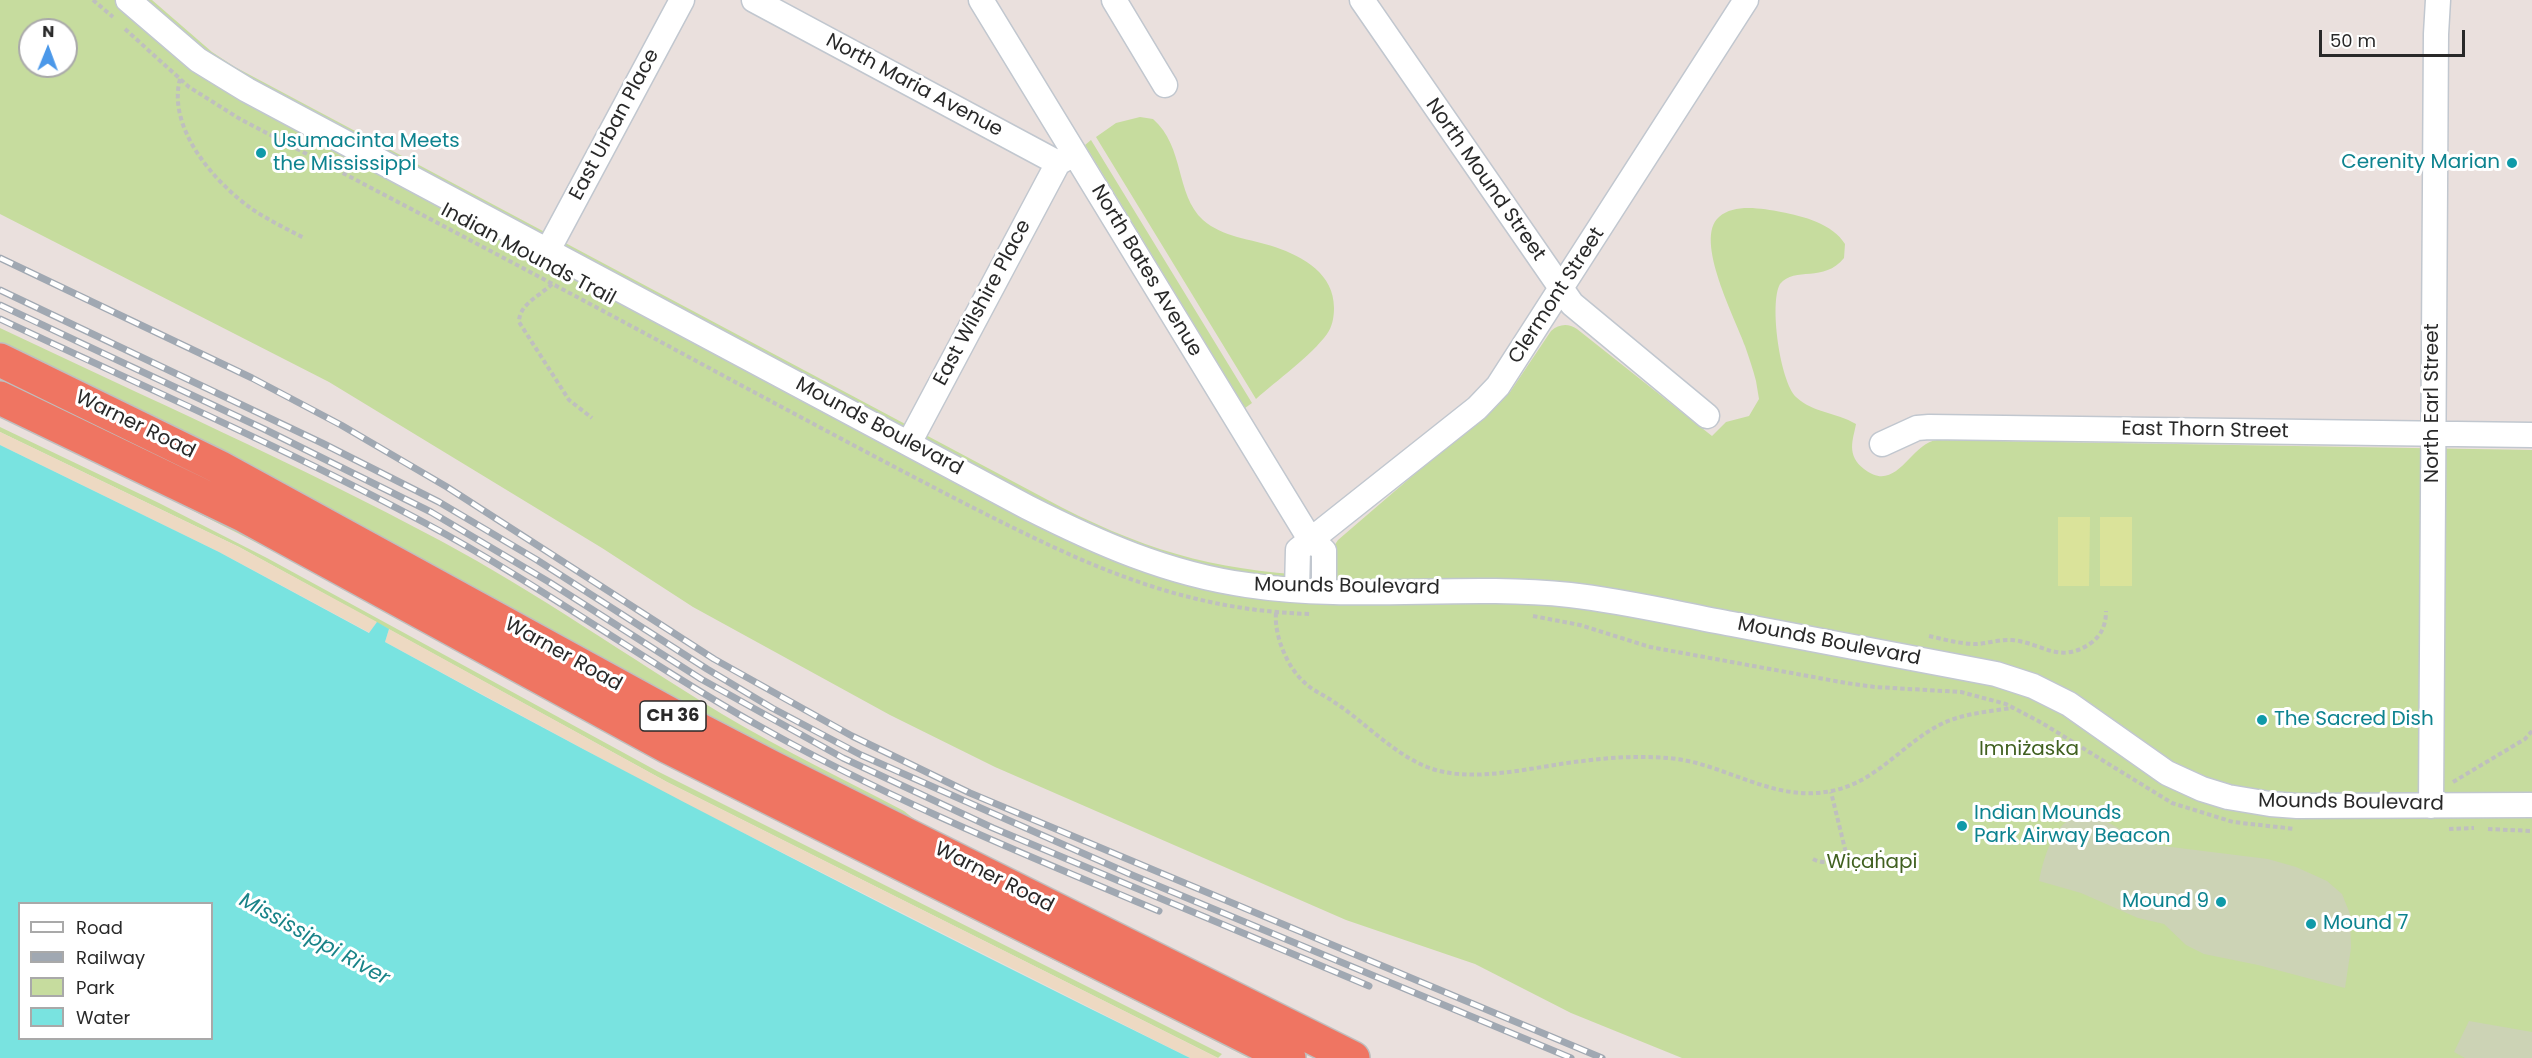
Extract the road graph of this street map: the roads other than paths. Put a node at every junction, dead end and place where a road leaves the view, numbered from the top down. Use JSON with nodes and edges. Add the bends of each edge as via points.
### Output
{"nodes":[{"id":1,"x":682,"y":0,"type":"edge"},
{"id":2,"x":754,"y":0,"type":"edge"},
{"id":3,"x":981,"y":0,"type":"edge"},
{"id":4,"x":1114,"y":0,"type":"edge"},
{"id":5,"x":1362,"y":0,"type":"edge"},
{"id":6,"x":1746,"y":0,"type":"edge"},
{"id":7,"x":2438,"y":0,"type":"edge"},
{"id":8,"x":139,"y":3,"type":"edge"},
{"id":9,"x":1165,"y":85,"type":"dead end"},
{"id":10,"x":1066,"y":159,"type":"junction"},
{"id":11,"x":548,"y":250,"type":"junction"},
{"id":12,"x":1561,"y":290,"type":"junction"},
{"id":13,"x":0,"y":360,"type":"edge"},
{"id":14,"x":0,"y":398,"type":"edge"},
{"id":15,"x":1707,"y":416,"type":"dead end"},
{"id":16,"x":2433,"y":434,"type":"junction"},
{"id":17,"x":2532,"y":435,"type":"edge"},
{"id":18,"x":909,"y":443,"type":"junction"},
{"id":19,"x":1882,"y":444,"type":"dead end"},
{"id":20,"x":1312,"y":542,"type":"junction"},
{"id":21,"x":1297,"y":590,"type":"junction"},
{"id":22,"x":1324,"y":591,"type":"junction"},
{"id":23,"x":2532,"y":805,"type":"edge"},
{"id":24,"x":2431,"y":806,"type":"junction"},
{"id":25,"x":1289,"y":1058,"type":"edge"},
{"id":26,"x":1353,"y":1058,"type":"edge"}],
"edges":[{"from":1,"to":11,"type":"street","name":"East Urban Place"},
{"from":2,"to":10,"type":"street","name":"North Maria Avenue"},
{"from":3,"to":10,"type":"street","name":"North Bates Avenue"},
{"from":4,"to":9,"type":"street"},
{"from":5,"to":12,"type":"street","name":"North Mound Street"},
{"from":6,"to":12,"type":"street","name":"Clermont Street"},
{"from":7,"to":16,"type":"street","name":"North Earl Street"},
{"from":8,"to":11,"type":"street","name":"Mounds Boulevard","via":[[198,60],[227,79]]},
{"from":10,"to":18,"type":"street","name":"East Wilshire Place"},
{"from":10,"to":20,"type":"street","name":"North Bates Avenue"},
{"from":11,"to":18,"type":"street","name":"Mounds Boulevard"},
{"from":12,"to":15,"type":"street","name":"North Mound Street","via":[[1583,315]]},
{"from":12,"to":20,"type":"street","name":"Clermont Street","via":[[1488,398]]},
{"from":13,"to":26,"type":"highway","name":"Warner Road","number":"CH 36","via":[[219,467],[771,767]]},
{"from":14,"to":25,"type":"highway","name":"Warner Road","number":"CH 36","via":[[245,516],[668,747]]},
{"from":16,"to":17,"type":"street","name":"East Thorn Street"},
{"from":16,"to":19,"type":"street","name":"East Thorn Street","via":[[1929,427],[1917,428]]},
{"from":16,"to":24,"type":"street","name":"North Earl Street"},
{"from":18,"to":21,"type":"street","name":"Mounds Boulevard","via":[[1049,518],[1123,552],[1196,576]]},
{"from":20,"to":21,"type":"street","name":"Clermont Street","via":[[1298,550]]},
{"from":20,"to":22,"type":"street","via":[[1324,551]]},
{"from":21,"to":22,"type":"street","name":"Mounds Boulevard"},
{"from":22,"to":24,"type":"street","name":"Mounds Boulevard","via":[[1485,590],[1571,596],[1989,673],[2021,681],[2058,698],[2157,768],[2215,793],[2297,806]]},
{"from":23,"to":24,"type":"street","name":"Mounds Boulevard"}]}
